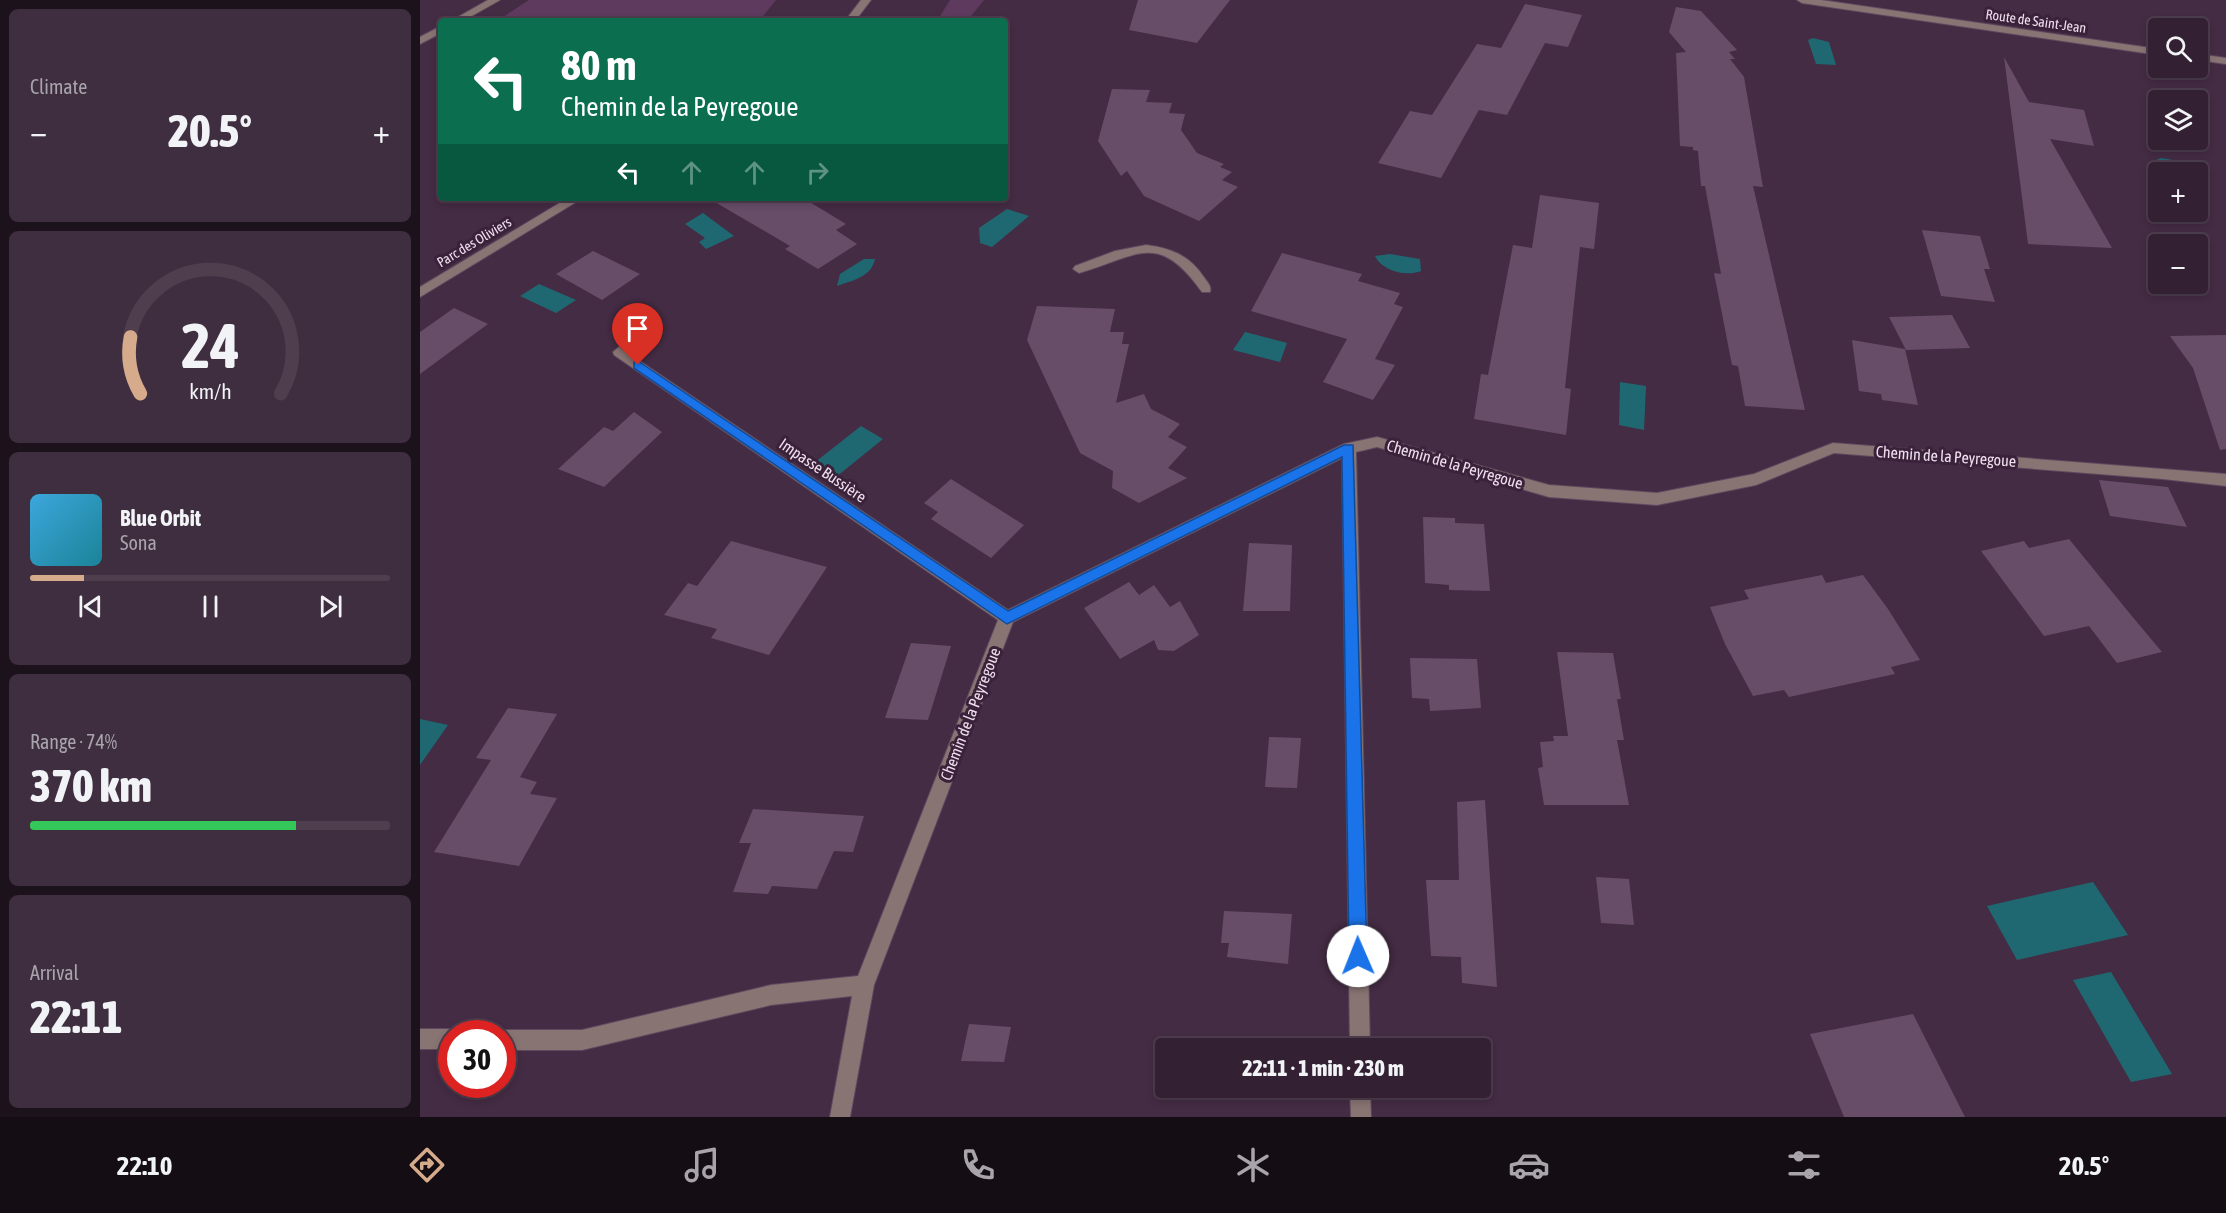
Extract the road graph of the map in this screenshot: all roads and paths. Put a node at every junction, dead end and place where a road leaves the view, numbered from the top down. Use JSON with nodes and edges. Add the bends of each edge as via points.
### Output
{"nodes":[{"id":1,"x":495,"y":0,"type":"edge"},
{"id":2,"x":866,"y":0,"type":"edge"},
{"id":3,"x":1802,"y":0,"type":"edge"},
{"id":4,"x":462,"y":18,"type":"edge"},
{"id":5,"x":852,"y":18,"type":"edge"},
{"id":6,"x":438,"y":31,"type":"edge"},
{"id":7,"x":420,"y":41,"type":"edge"},
{"id":8,"x":2148,"y":51,"type":"edge"},
{"id":9,"x":2208,"y":59,"type":"edge"},
{"id":10,"x":2226,"y":62,"type":"edge"},
{"id":11,"x":572,"y":201,"type":"edge"},
{"id":12,"x":1079,"y":269,"type":"dead end"},
{"id":13,"x":1206,"y":289,"type":"dead end"},
{"id":14,"x":420,"y":293,"type":"edge"},
{"id":15,"x":619,"y":352,"type":"dead end"},
{"id":16,"x":1348,"y":448,"type":"junction"},
{"id":17,"x":2226,"y":480,"type":"edge"},
{"id":18,"x":1007,"y":618,"type":"junction"},
{"id":19,"x":864,"y":985,"type":"junction"},
{"id":20,"x":1360,"y":1038,"type":"edge"},
{"id":21,"x":420,"y":1039,"type":"edge"},
{"id":22,"x":438,"y":1040,"type":"edge"},
{"id":23,"x":516,"y":1040,"type":"edge"},
{"id":24,"x":1360,"y":1098,"type":"edge"},
{"id":25,"x":840,"y":1117,"type":"edge"},
{"id":26,"x":1361,"y":1117,"type":"edge"}],
"edges":[{"from":1,"to":4,"type":"street"},
{"from":2,"to":5,"type":"street"},
{"from":3,"to":8,"type":"street","name":"Route de Saint-Jean"},
{"from":6,"to":7,"type":"street"},
{"from":9,"to":10,"type":"street"},
{"from":11,"to":14,"type":"street","name":"Parc des Oliviers"},
{"from":12,"to":13,"type":"street","via":[[1125,249],[1160,249],[1186,264]]},
{"from":15,"to":18,"type":"street","name":"Impasse Bussière"},
{"from":16,"to":17,"type":"street","name":"Chemin de la Peyregoue","via":[[1377,442],[1549,491],[1657,499],[1756,480],[1833,448]]},
{"from":16,"to":18,"type":"street","name":"Chemin de la Peyregoue"},
{"from":16,"to":20,"type":"street"},
{"from":18,"to":19,"type":"street","name":"Chemin de la Peyregoue"},
{"from":19,"to":23,"type":"street","via":[[771,995],[582,1040]]},
{"from":19,"to":25,"type":"street","name":"Chemin de la Peyregoue"},
{"from":21,"to":22,"type":"street"},
{"from":24,"to":26,"type":"street"}]}
